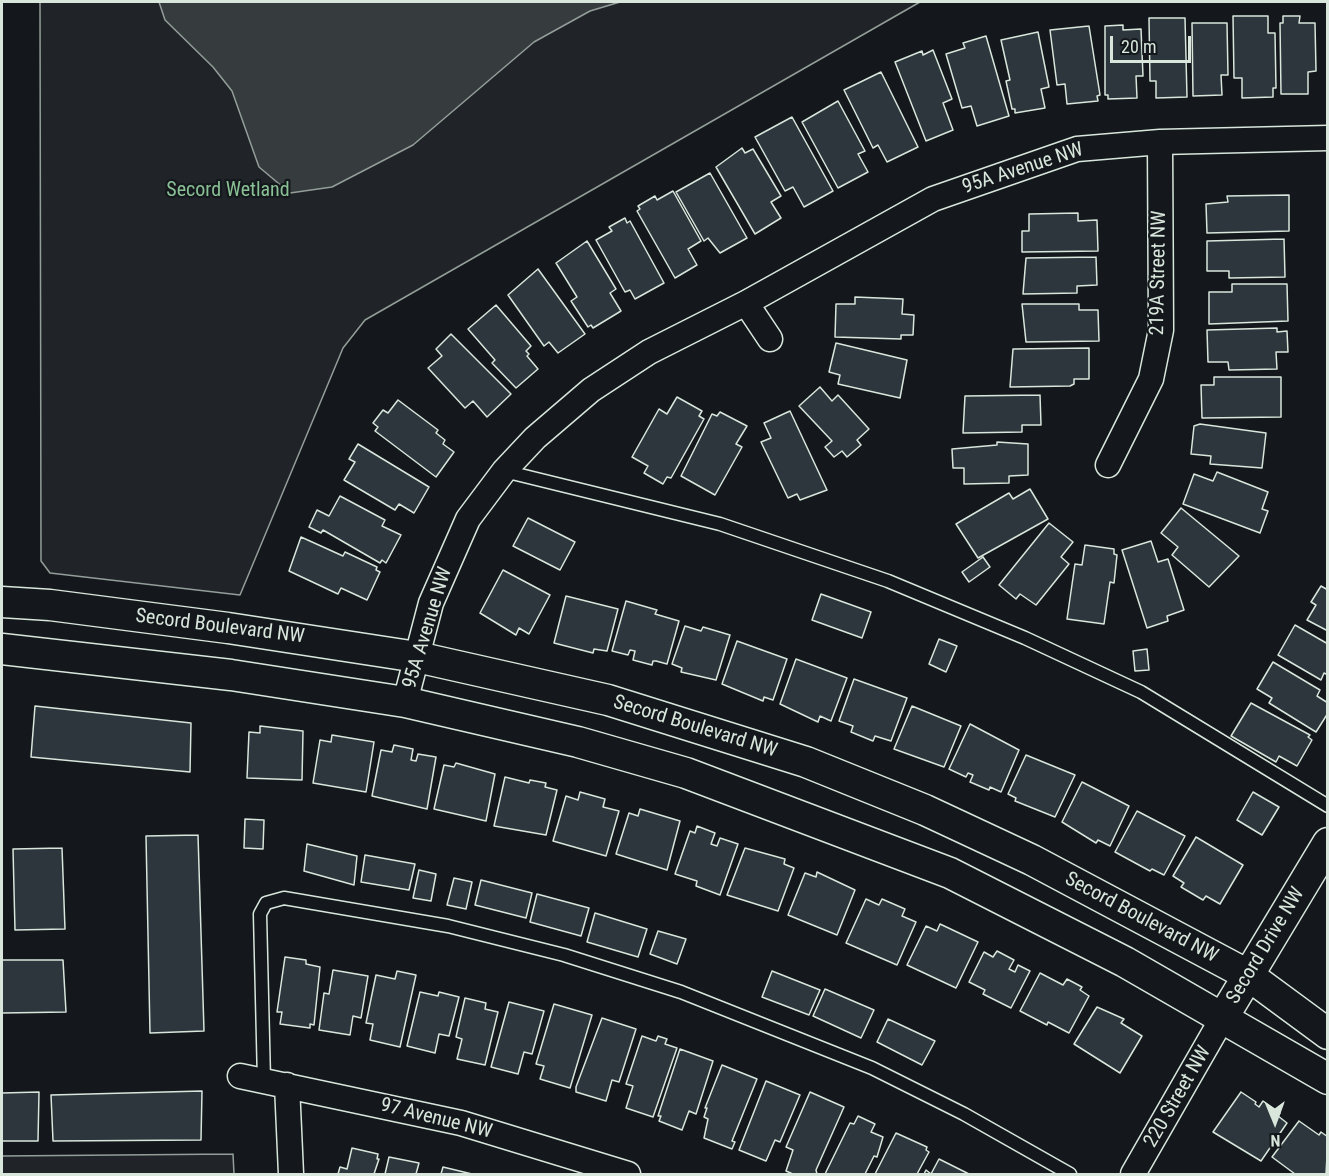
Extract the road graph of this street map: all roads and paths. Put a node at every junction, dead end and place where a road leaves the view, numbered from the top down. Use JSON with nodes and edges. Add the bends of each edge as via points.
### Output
{"nodes":[{"id":1,"x":1328,"y":138,"type":"edge"},
{"id":2,"x":1160,"y":142,"type":"junction"},
{"id":3,"x":746,"y":303,"type":"junction"},
{"id":4,"x":770,"y":339,"type":"dead end"},
{"id":5,"x":1108,"y":465,"type":"dead end"},
{"id":6,"x":504,"y":471,"type":"junction"},
{"id":7,"x":2,"y":602,"type":"edge"},
{"id":8,"x":2,"y":650,"type":"edge"},
{"id":9,"x":417,"y":657,"type":"junction"},
{"id":10,"x":405,"y":702,"type":"junction"},
{"id":11,"x":1328,"y":806,"type":"edge"},
{"id":12,"x":1328,"y":843,"type":"edge"},
{"id":13,"x":1248,"y":975,"type":"junction"},
{"id":14,"x":1222,"y":1019,"type":"junction"},
{"id":15,"x":1328,"y":1034,"type":"edge"},
{"id":16,"x":240,"y":1076,"type":"dead end"},
{"id":17,"x":1328,"y":1079,"type":"edge"},
{"id":18,"x":276,"y":1083,"type":"junction"},
{"id":19,"x":291,"y":1174,"type":"edge"},
{"id":20,"x":628,"y":1174,"type":"edge"},
{"id":21,"x":1070,"y":1174,"type":"edge"},
{"id":22,"x":1133,"y":1174,"type":"edge"}],
"edges":[{"from":1,"to":2,"type":"street","name":"95A Avenue NW"},
{"from":2,"to":3,"type":"street","name":"95A Avenue NW","via":[[1077,149],[933,199]]},
{"from":2,"to":5,"type":"street","name":"219A Street NW","via":[[1161,330],[1151,379]]},
{"from":3,"to":4,"type":"street"},
{"from":3,"to":6,"type":"street","name":"95A Avenue NW","via":[[649,352],[591,390],[535,438]]},
{"from":6,"to":9,"type":"street","name":"95A Avenue NW","via":[[468,519],[448,561],[431,603]]},
{"from":6,"to":11,"type":"lane","via":[[720,524],[888,581],[1141,692]]},
{"from":7,"to":9,"type":"street","name":"Secord Boulevard NW","via":[[228,628]]},
{"from":8,"to":10,"type":"street","via":[[231,675]]},
{"from":9,"to":10,"type":"street","name":"95A Avenue NW"},
{"from":9,"to":13,"type":"street","name":"Secord Boulevard NW","via":[[608,700],[806,762],[925,810],[1032,860]]},
{"from":10,"to":14,"type":"street","via":[[589,745],[686,773],[787,809],[950,873],[1125,962]]},
{"from":12,"to":13,"type":"street","name":"Secord Drive NW"},
{"from":13,"to":14,"type":"street","name":"Secord Drive NW"},
{"from":13,"to":15,"type":"street","name":"Secord Boulevard NW"},
{"from":14,"to":17,"type":"street"},
{"from":14,"to":22,"type":"street","name":"220 Street NW"},
{"from":16,"to":18,"type":"street","name":"97 Avenue NW"},
{"from":18,"to":19,"type":"street"},
{"from":18,"to":20,"type":"street","name":"97 Avenue NW","via":[[461,1123]]},
{"from":18,"to":21,"type":"lane","via":[[260,914],[266,903],[284,898],[448,926],[564,955],[681,992],[872,1068]]}]}
